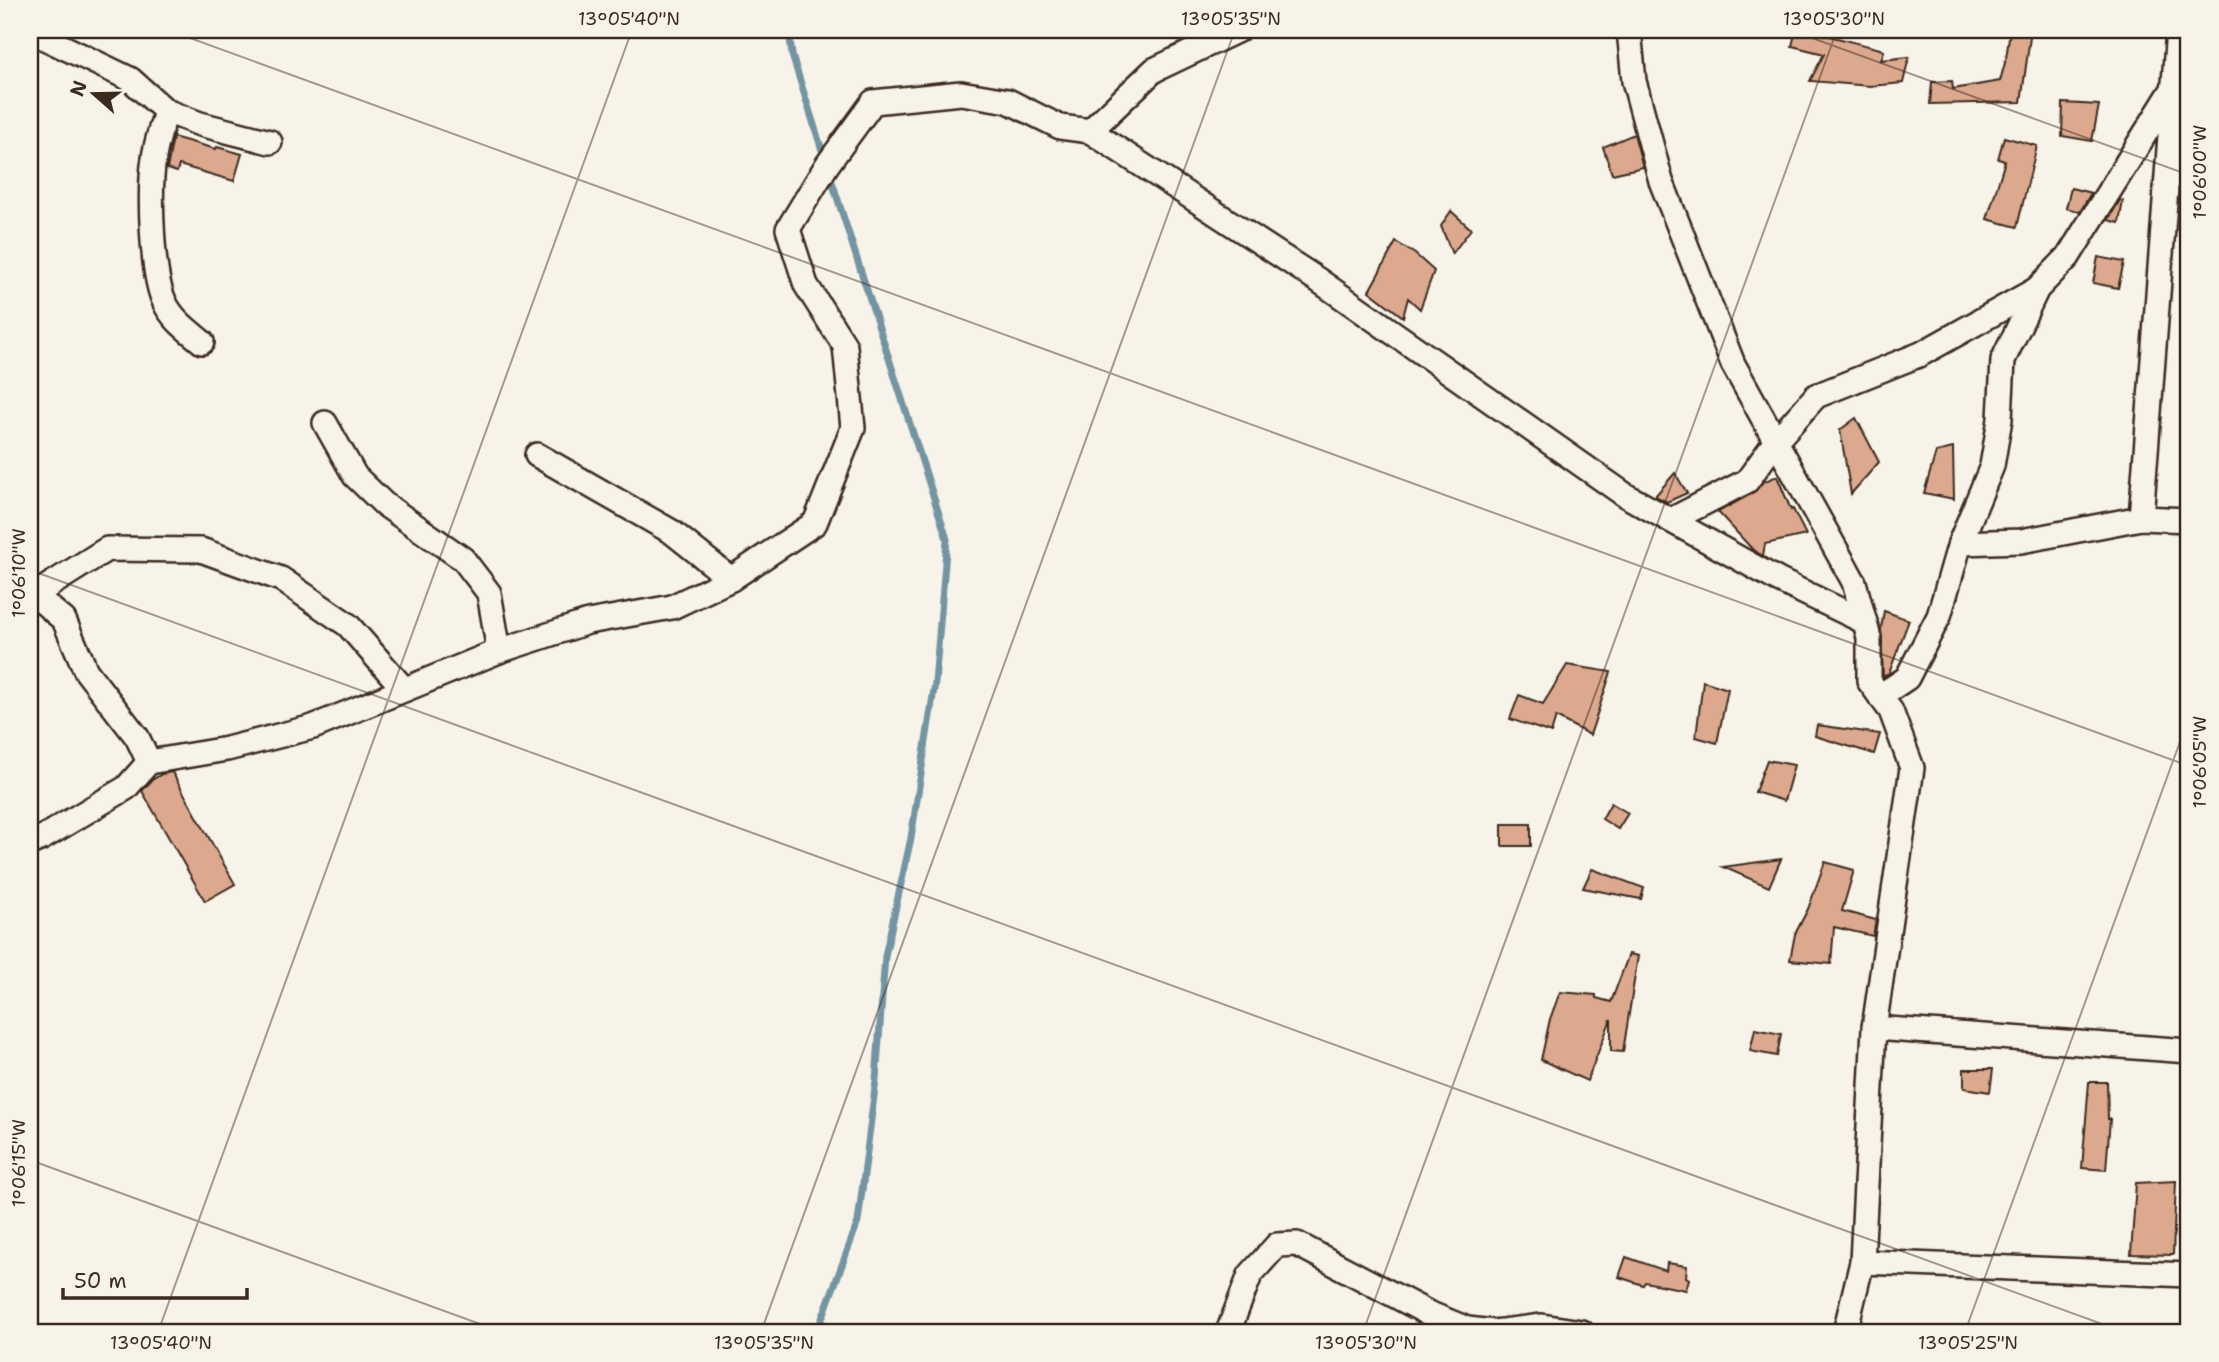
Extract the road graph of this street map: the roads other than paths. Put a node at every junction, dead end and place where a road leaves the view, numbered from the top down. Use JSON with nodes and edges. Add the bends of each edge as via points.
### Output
{"nodes":[{"id":1,"x":1238,"y":30,"type":"edge"},
{"id":2,"x":1629,"y":30,"type":"edge"},
{"id":3,"x":2178,"y":30,"type":"edge"},
{"id":4,"x":30,"y":31,"type":"edge"},
{"id":5,"x":2173,"y":89,"type":"junction"},
{"id":6,"x":166,"y":111,"type":"junction"},
{"id":7,"x":1090,"y":131,"type":"junction"},
{"id":8,"x":270,"y":142,"type":"dead end"},
{"id":9,"x":2037,"y":289,"type":"junction"},
{"id":10,"x":202,"y":342,"type":"dead end"},
{"id":11,"x":325,"y":423,"type":"dead end"},
{"id":12,"x":1776,"y":441,"type":"junction"},
{"id":13,"x":537,"y":455,"type":"dead end"},
{"id":14,"x":2141,"y":518,"type":"junction"},
{"id":15,"x":1671,"y":520,"type":"junction"},
{"id":16,"x":2189,"y":520,"type":"edge"},
{"id":17,"x":1959,"y":543,"type":"junction"},
{"id":18,"x":731,"y":579,"type":"junction"},
{"id":19,"x":32,"y":593,"type":"edge"},
{"id":20,"x":1865,"y":622,"type":"junction"},
{"id":21,"x":499,"y":650,"type":"junction"},
{"id":22,"x":403,"y":688,"type":"junction"},
{"id":23,"x":1880,"y":696,"type":"junction"},
{"id":24,"x":149,"y":762,"type":"junction"},
{"id":25,"x":30,"y":843,"type":"edge"},
{"id":26,"x":1874,"y":1028,"type":"junction"},
{"id":27,"x":2189,"y":1051,"type":"edge"},
{"id":28,"x":1862,"y":1262,"type":"junction"},
{"id":29,"x":2189,"y":1275,"type":"edge"},
{"id":30,"x":1466,"y":1331,"type":"edge"},
{"id":31,"x":1228,"y":1332,"type":"edge"},
{"id":32,"x":1581,"y":1332,"type":"edge"},
{"id":33,"x":1845,"y":1332,"type":"edge"}],
"edges":[{"from":1,"to":7,"type":"street","via":[[1154,70]]},
{"from":2,"to":12,"type":"street","via":[[1634,80],[1661,181],[1732,364]]},
{"from":3,"to":5,"type":"street"},
{"from":4,"to":6,"type":"street","via":[[130,79]]},
{"from":5,"to":9,"type":"street","via":[[2068,257]]},
{"from":5,"to":14,"type":"street"},
{"from":6,"to":8,"type":"street"},
{"from":6,"to":10,"type":"street","via":[[153,158],[155,270],[165,303],[180,324]]},
{"from":7,"to":15,"type":"street","via":[[1318,280],[1625,495]]},
{"from":7,"to":18,"type":"street","via":[[1060,127],[1008,102],[961,93],[873,102],[788,229],[806,285],[845,346],[853,428],[815,523]]},
{"from":9,"to":12,"type":"street","via":[[1921,354],[1816,396]]},
{"from":9,"to":17,"type":"street","via":[[2003,360],[1992,466]]},
{"from":11,"to":21,"type":"street","via":[[355,476],[384,504],[463,559],[489,593]]},
{"from":12,"to":15,"type":"street","via":[[1747,481]]},
{"from":12,"to":20,"type":"street","via":[[1854,582]]},
{"from":13,"to":18,"type":"street","via":[[672,532]]},
{"from":14,"to":16,"type":"street"},
{"from":14,"to":17,"type":"street","via":[[2021,541]]},
{"from":15,"to":20,"type":"street"},
{"from":17,"to":23,"type":"street","via":[[1939,616],[1907,678]]},
{"from":18,"to":21,"type":"street","via":[[672,607],[588,622]]},
{"from":19,"to":22,"type":"street","via":[[107,549],[201,550],[281,579],[348,625]]},
{"from":19,"to":24,"type":"street","via":[[64,620],[86,671],[137,737]]},
{"from":20,"to":23,"type":"street","via":[[1869,681]]},
{"from":21,"to":22,"type":"street"},
{"from":22,"to":24,"type":"street","via":[[313,727],[227,749]]},
{"from":23,"to":26,"type":"street","via":[[1891,711],[1912,768]]},
{"from":24,"to":25,"type":"street","via":[[126,788]]},
{"from":26,"to":27,"type":"street"},
{"from":26,"to":28,"type":"street"},
{"from":28,"to":29,"type":"street"},
{"from":28,"to":33,"type":"street"},
{"from":30,"to":31,"type":"street","via":[[1297,1244],[1277,1245],[1250,1275]]},
{"from":30,"to":32,"type":"street","via":[[1542,1326]]}]}
